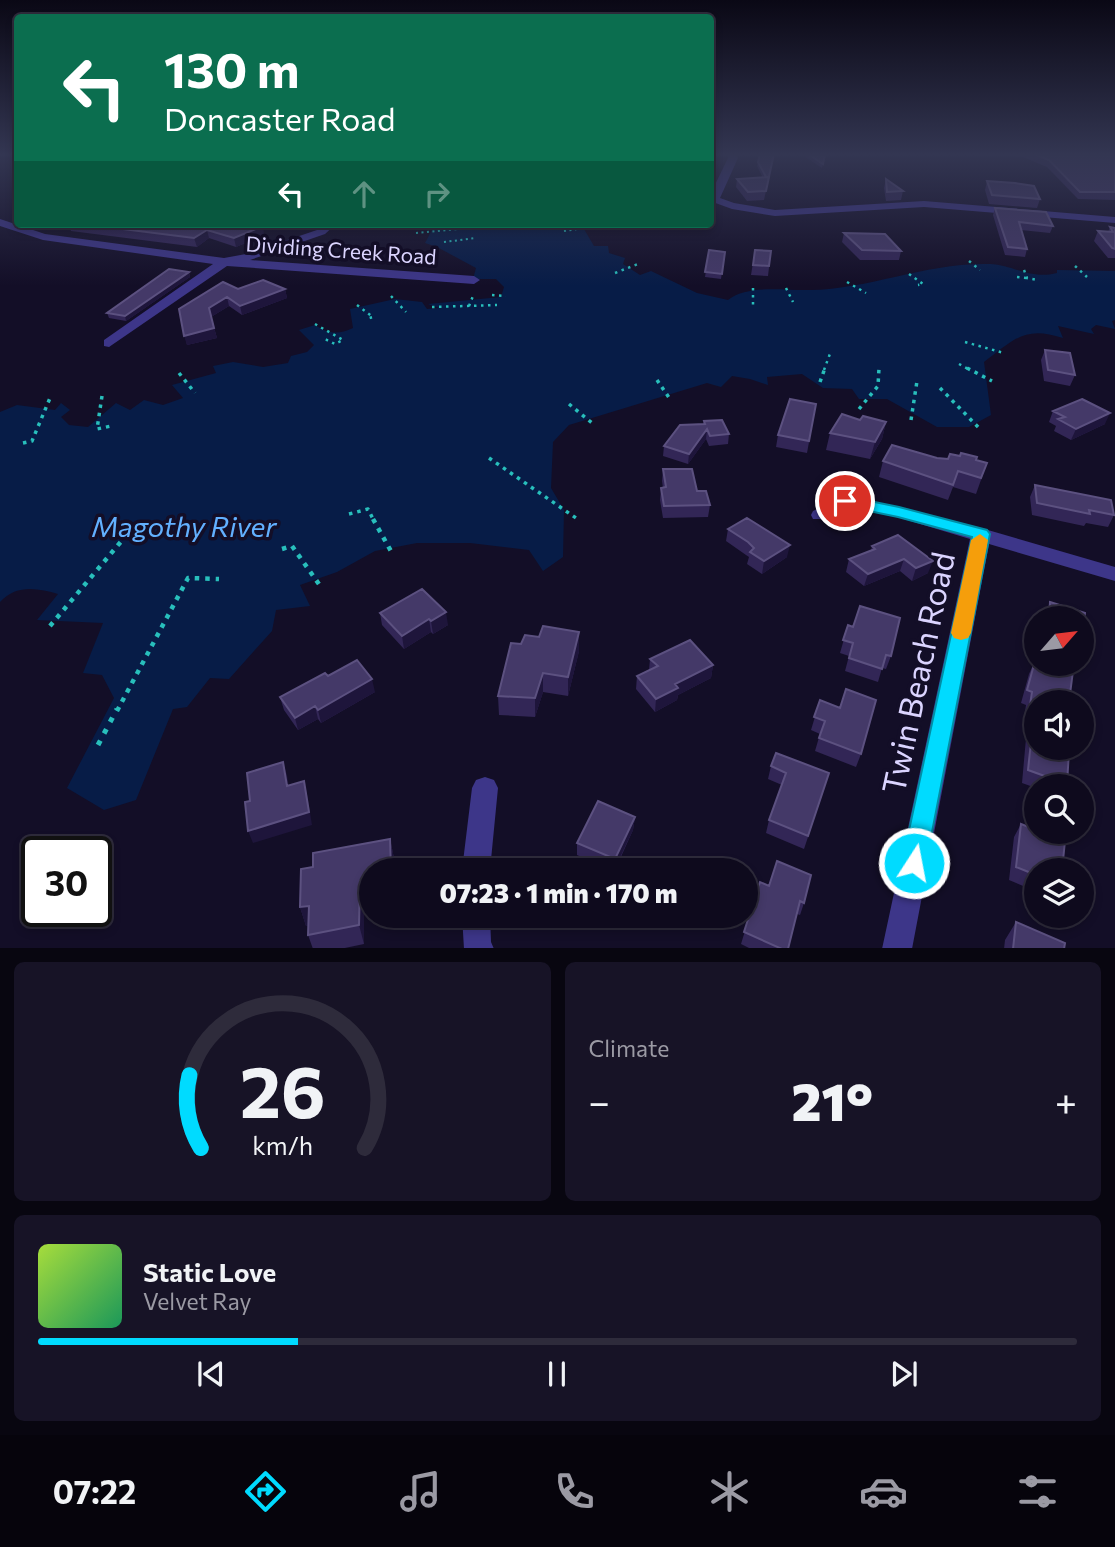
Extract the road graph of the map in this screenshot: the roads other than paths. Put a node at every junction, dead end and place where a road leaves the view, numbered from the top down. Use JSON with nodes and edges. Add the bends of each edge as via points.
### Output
{"nodes":[{"id":1,"x":714,"y":199,"type":"edge"},
{"id":2,"x":1115,"y":220,"type":"edge"},
{"id":3,"x":17,"y":228,"type":"edge"},
{"id":4,"x":326,"y":228,"type":"edge"},
{"id":5,"x":224,"y":262,"type":"junction"},
{"id":6,"x":474,"y":280,"type":"dead end"},
{"id":7,"x":109,"y":343,"type":"dead end"},
{"id":8,"x":820,"y":515,"type":"dead end"},
{"id":9,"x":981,"y":534,"type":"junction"},
{"id":10,"x":1115,"y":574,"type":"edge"},
{"id":11,"x":485,"y":788,"type":"dead end"},
{"id":12,"x":476,"y":858,"type":"edge"},
{"id":13,"x":477,"y":928,"type":"edge"},
{"id":14,"x":479,"y":948,"type":"edge"},
{"id":15,"x":897,"y":948,"type":"edge"}],
"edges":[{"from":1,"to":2,"type":"street","via":[[775,213],[924,204]]},
{"from":3,"to":5,"type":"street","name":"Dividing Creek Road","via":[[43,237]]},
{"from":4,"to":5,"type":"street"},
{"from":5,"to":6,"type":"street","name":"Dividing Creek Road"},
{"from":5,"to":7,"type":"street"},
{"from":8,"to":9,"type":"street","via":[[845,501]]},
{"from":9,"to":10,"type":"street"},
{"from":9,"to":15,"type":"street","name":"Twin Beach Road"},
{"from":11,"to":12,"type":"street"},
{"from":13,"to":14,"type":"street"}]}
